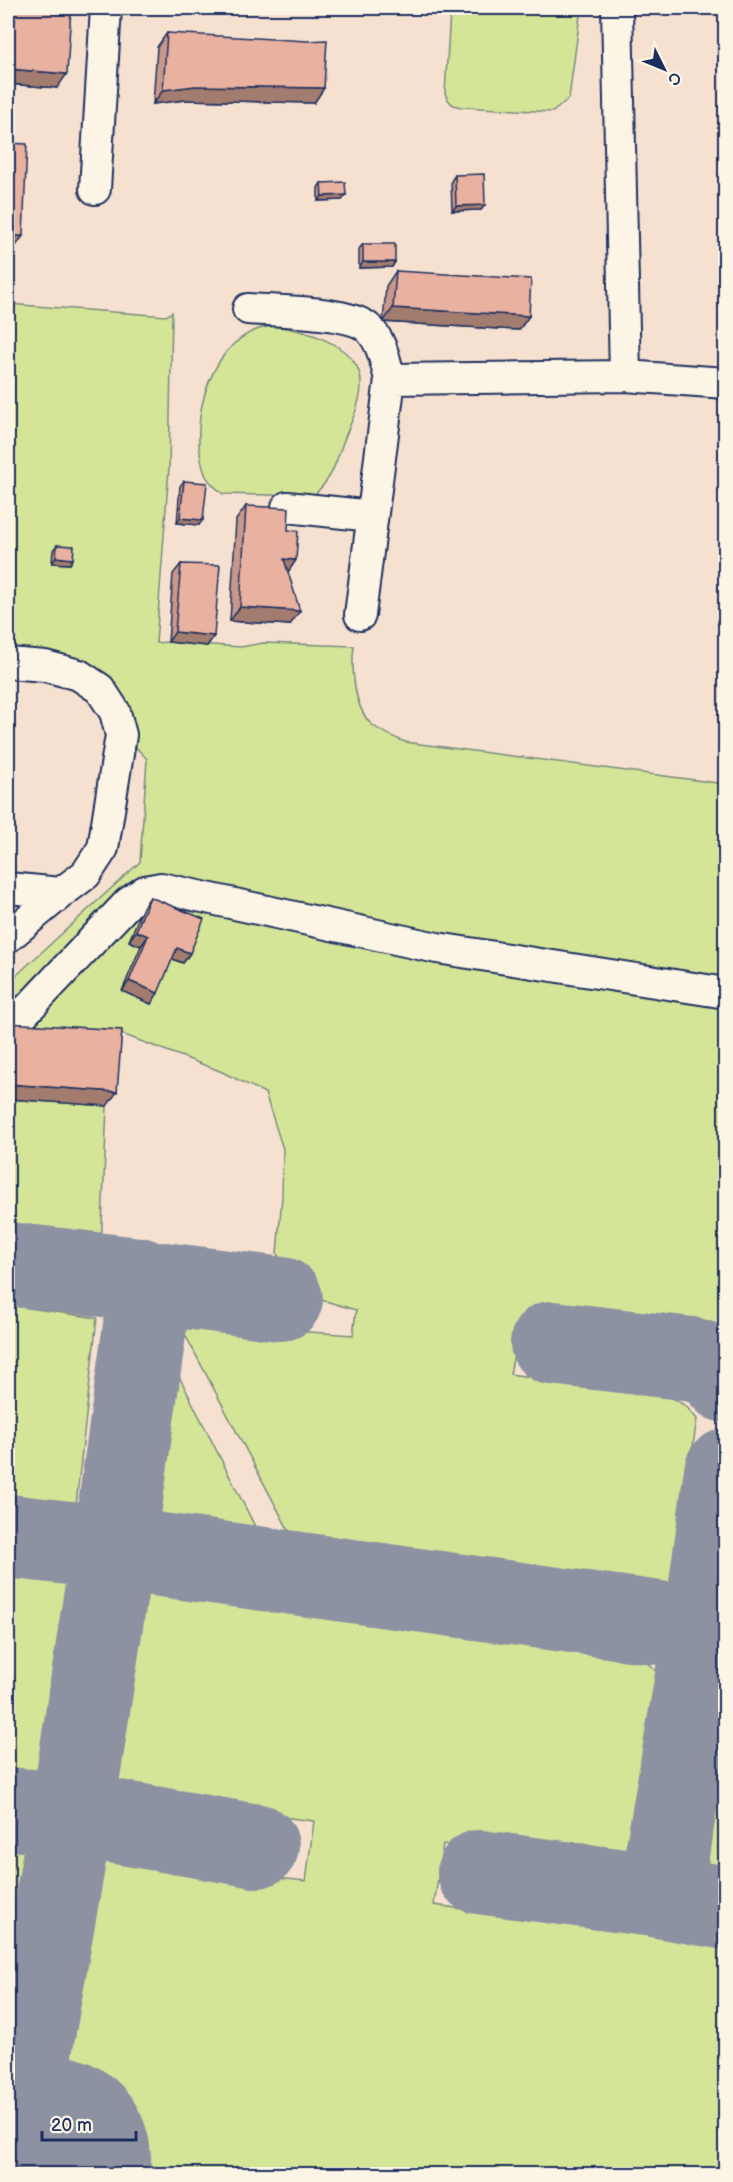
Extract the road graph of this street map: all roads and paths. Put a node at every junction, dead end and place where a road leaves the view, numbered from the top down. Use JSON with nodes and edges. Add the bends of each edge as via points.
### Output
{"nodes":[{"id":1,"x":106,"y":8,"type":"edge"},
{"id":2,"x":617,"y":8,"type":"edge"},
{"id":3,"x":95,"y":189,"type":"dead end"},
{"id":4,"x":248,"y":309,"type":"dead end"},
{"id":5,"x":625,"y":376,"type":"junction"},
{"id":6,"x":390,"y":379,"type":"junction"},
{"id":7,"x":726,"y":383,"type":"edge"},
{"id":8,"x":287,"y":507,"type":"edge"},
{"id":9,"x":372,"y":516,"type":"junction"},
{"id":10,"x":360,"y":615,"type":"dead end"},
{"id":11,"x":8,"y":663,"type":"edge"},
{"id":12,"x":8,"y":888,"type":"edge"},
{"id":13,"x":61,"y":893,"type":"junction"},
{"id":14,"x":8,"y":937,"type":"edge"},
{"id":15,"x":726,"y":993,"type":"edge"},
{"id":16,"x":8,"y":1019,"type":"edge"}],
"edges":[{"from":1,"to":3,"type":"lane"},
{"from":2,"to":5,"type":"lane"},
{"from":4,"to":6,"type":"lane","via":[[346,317],[367,327],[381,346]]},
{"from":5,"to":6,"type":"lane"},
{"from":5,"to":7,"type":"lane"},
{"from":6,"to":9,"type":"lane"},
{"from":8,"to":9,"type":"lane"},
{"from":9,"to":10,"type":"lane"},
{"from":11,"to":13,"type":"lane","via":[[45,666],[79,675],[100,689],[115,712],[121,735],[103,848],[86,874]]},
{"from":12,"to":13,"type":"lane"},
{"from":13,"to":14,"type":"lane"},
{"from":15,"to":16,"type":"lane","via":[[436,948],[161,888],[145,891],[129,903],[22,1014]]}]}
